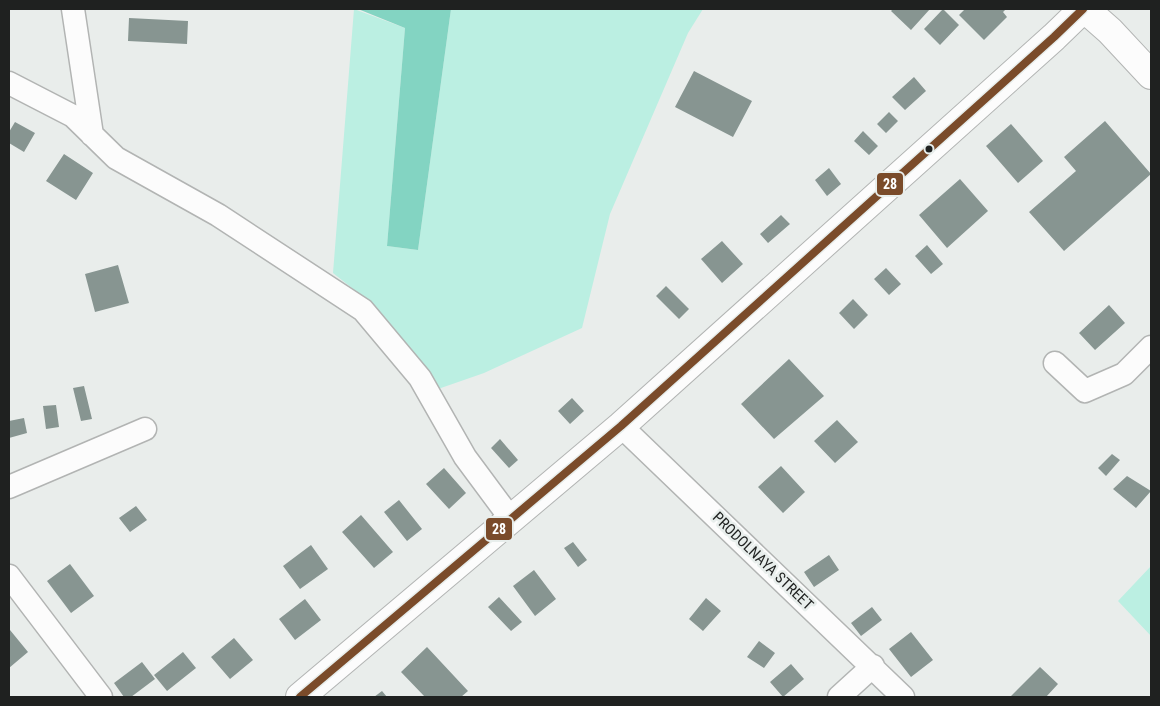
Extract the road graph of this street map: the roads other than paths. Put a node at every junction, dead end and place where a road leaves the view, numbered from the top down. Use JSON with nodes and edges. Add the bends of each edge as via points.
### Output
{"nodes":[{"id":1,"x":73,"y":9,"type":"edge"},
{"id":2,"x":1084,"y":9,"type":"edge"},
{"id":3,"x":1151,"y":75,"type":"edge"},
{"id":4,"x":9,"y":82,"type":"edge"},
{"id":5,"x":92,"y":135,"type":"junction"},
{"id":6,"x":1151,"y":347,"type":"edge"},
{"id":7,"x":1055,"y":363,"type":"dead end"},
{"id":8,"x":622,"y":426,"type":"junction"},
{"id":9,"x":145,"y":429,"type":"dead end"},
{"id":10,"x":9,"y":487,"type":"edge"},
{"id":11,"x":511,"y":519,"type":"junction"},
{"id":12,"x":9,"y":576,"type":"edge"},
{"id":13,"x":873,"y":666,"type":"junction"},
{"id":14,"x":101,"y":697,"type":"edge"},
{"id":15,"x":300,"y":697,"type":"edge"},
{"id":16,"x":838,"y":697,"type":"edge"},
{"id":17,"x":903,"y":697,"type":"edge"}],
"edges":[{"from":1,"to":5,"type":"street"},
{"from":2,"to":3,"type":"main road","via":[[1110,31]]},
{"from":2,"to":8,"type":"main road"},
{"from":4,"to":5,"type":"street","via":[[73,116]]},
{"from":5,"to":11,"type":"street","via":[[116,158],[218,215],[363,310],[420,378],[465,457]]},
{"from":6,"to":7,"type":"street","via":[[1124,374],[1085,391]]},
{"from":8,"to":11,"type":"main road"},
{"from":8,"to":13,"type":"street","name":"PRODOLNAYA STREET"},
{"from":9,"to":10,"type":"street"},
{"from":11,"to":15,"type":"main road"},
{"from":12,"to":14,"type":"street"},
{"from":13,"to":16,"type":"street"},
{"from":13,"to":17,"type":"street","name":"PRODOLNAYA STREET"}]}
